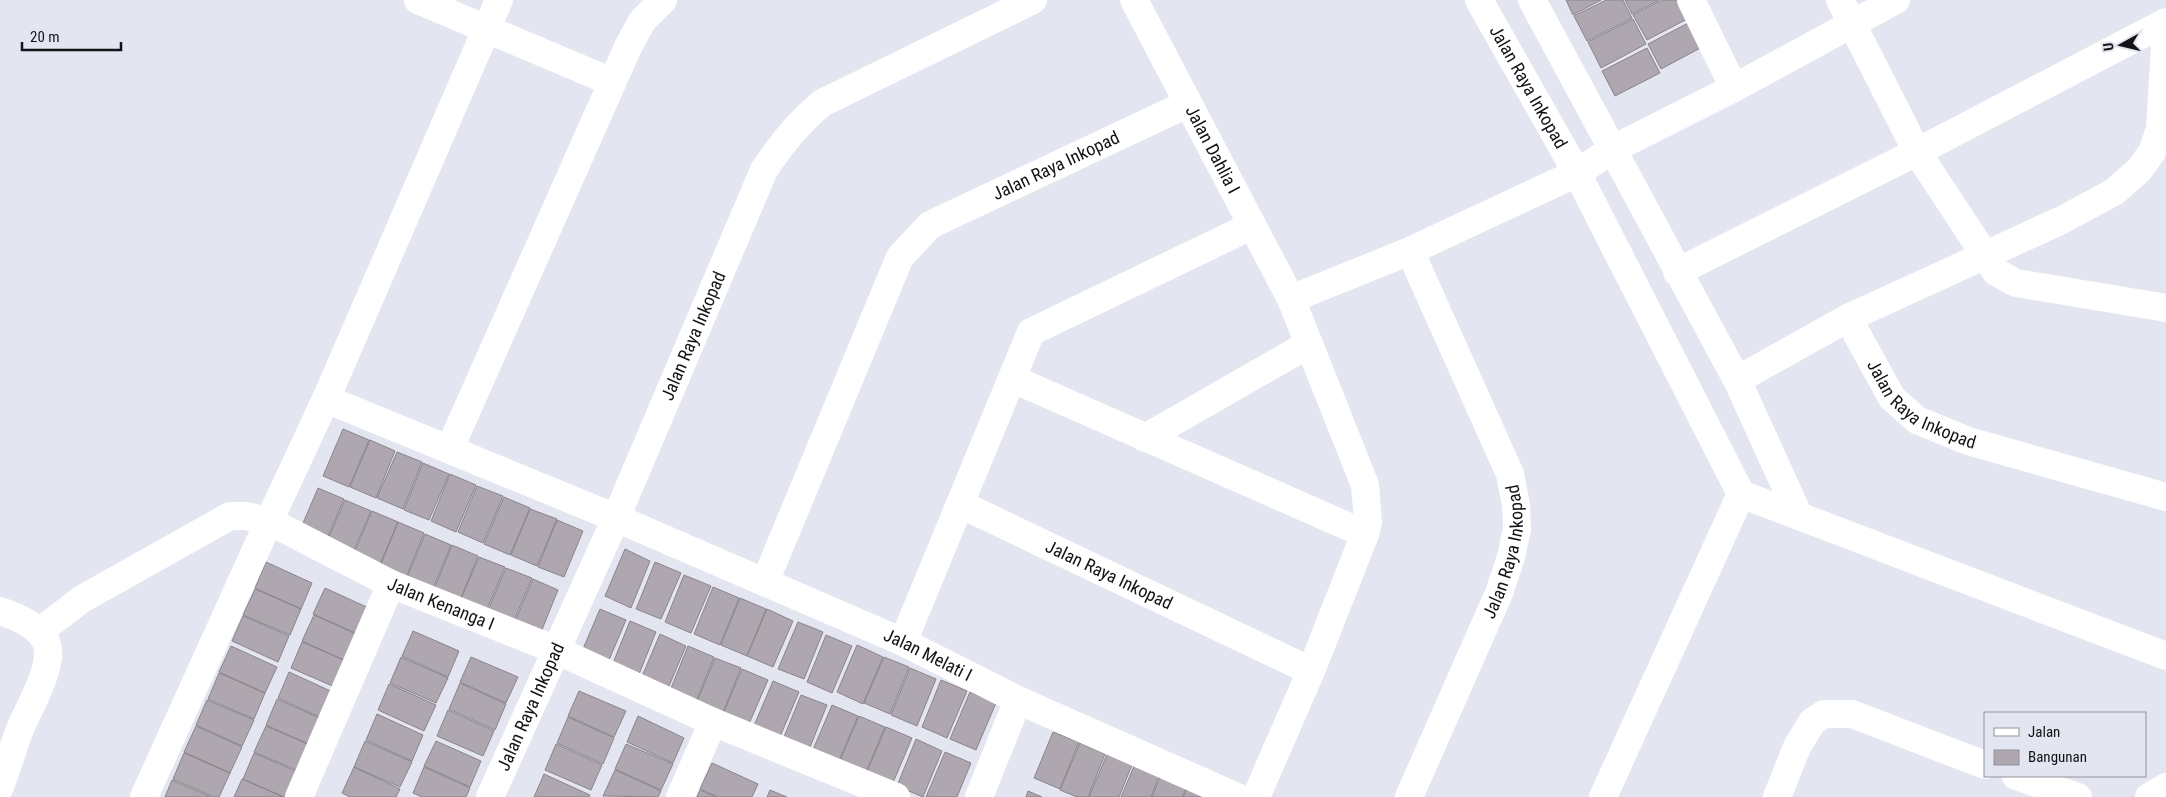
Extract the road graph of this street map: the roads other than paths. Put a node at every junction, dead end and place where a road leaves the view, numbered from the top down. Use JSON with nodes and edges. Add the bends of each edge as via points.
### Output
{"nodes":[{"id":1,"x":418,"y":0,"type":"edge"},
{"id":2,"x":499,"y":0,"type":"edge"},
{"id":3,"x":663,"y":0,"type":"edge"},
{"id":4,"x":1033,"y":0,"type":"edge"},
{"id":5,"x":1134,"y":0,"type":"edge"},
{"id":6,"x":1480,"y":0,"type":"edge"},
{"id":7,"x":1532,"y":0,"type":"edge"},
{"id":8,"x":1691,"y":0,"type":"edge"},
{"id":9,"x":1896,"y":0,"type":"edge"},
{"id":10,"x":1846,"y":11,"type":"edge"},
{"id":11,"x":2166,"y":22,"type":"edge"},
{"id":12,"x":2166,"y":28,"type":"edge"},
{"id":13,"x":485,"y":30,"type":"junction"},
{"id":14,"x":612,"y":82,"type":"junction"},
{"id":15,"x":1734,"y":88,"type":"junction"},
{"id":16,"x":1187,"y":104,"type":"junction"},
{"id":17,"x":1613,"y":149,"type":"junction"},
{"id":18,"x":1917,"y":152,"type":"junction"},
{"id":19,"x":1577,"y":173,"type":"junction"},
{"id":20,"x":1251,"y":226,"type":"junction"},
{"id":21,"x":1410,"y":251,"type":"junction"},
{"id":22,"x":1984,"y":256,"type":"junction"},
{"id":23,"x":1677,"y":272,"type":"junction"},
{"id":24,"x":1291,"y":300,"type":"junction"},
{"id":25,"x":2166,"y":308,"type":"edge"},
{"id":26,"x":1848,"y":318,"type":"junction"},
{"id":27,"x":1310,"y":344,"type":"junction"},
{"id":28,"x":1013,"y":379,"type":"junction"},
{"id":29,"x":1737,"y":380,"type":"junction"},
{"id":30,"x":326,"y":399,"type":"junction"},
{"id":31,"x":1146,"y":438,"type":"junction"},
{"id":32,"x":450,"y":448,"type":"junction"},
{"id":33,"x":1741,"y":494,"type":"junction"},
{"id":34,"x":2166,"y":497,"type":"edge"},
{"id":35,"x":960,"y":504,"type":"junction"},
{"id":36,"x":1798,"y":516,"type":"junction"},
{"id":37,"x":616,"y":518,"type":"junction"},
{"id":38,"x":269,"y":521,"type":"junction"},
{"id":39,"x":1365,"y":534,"type":"junction"},
{"id":40,"x":765,"y":582,"type":"junction"},
{"id":41,"x":391,"y":584,"type":"junction"},
{"id":42,"x":0,"y":612,"type":"edge"},
{"id":43,"x":39,"y":632,"type":"junction"},
{"id":44,"x":903,"y":642,"type":"junction"},
{"id":45,"x":556,"y":650,"type":"junction"},
{"id":46,"x":2166,"y":656,"type":"edge"},
{"id":47,"x":1311,"y":670,"type":"junction"},
{"id":48,"x":1018,"y":700,"type":"junction"},
{"id":49,"x":713,"y":722,"type":"junction"},
{"id":50,"x":10,"y":733,"type":"edge"},
{"id":51,"x":1984,"y":765,"type":"edge"},
{"id":52,"x":2019,"y":777,"type":"edge"},
{"id":53,"x":839,"y":786,"type":"edge"},
{"id":54,"x":0,"y":787,"type":"edge"},
{"id":55,"x":2166,"y":787,"type":"edge"},
{"id":56,"x":144,"y":797,"type":"edge"},
{"id":57,"x":299,"y":797,"type":"edge"},
{"id":58,"x":490,"y":797,"type":"edge"},
{"id":59,"x":680,"y":797,"type":"edge"},
{"id":60,"x":896,"y":797,"type":"edge"},
{"id":61,"x":979,"y":797,"type":"edge"},
{"id":62,"x":1238,"y":797,"type":"edge"},
{"id":63,"x":1256,"y":797,"type":"edge"},
{"id":64,"x":1409,"y":797,"type":"edge"},
{"id":65,"x":1603,"y":797,"type":"edge"},
{"id":66,"x":1777,"y":797,"type":"edge"},
{"id":67,"x":2078,"y":797,"type":"edge"},
{"id":68,"x":2149,"y":797,"type":"edge"}],
"edges":[{"from":1,"to":13,"type":"street"},
{"from":2,"to":13,"type":"street"},
{"from":3,"to":14,"type":"street","via":[[642,21]]},
{"from":4,"to":37,"type":"street","name":"Jalan Raya Inkopad","via":[[822,103],[781,143],[764,170]]},
{"from":5,"to":16,"type":"street","name":"Jalan Dahlia I"},
{"from":6,"to":19,"type":"street","name":"Jalan Raya Inkopad"},
{"from":7,"to":17,"type":"street"},
{"from":8,"to":15,"type":"street"},
{"from":9,"to":10,"type":"street"},
{"from":10,"to":15,"type":"street"},
{"from":10,"to":18,"type":"street"},
{"from":11,"to":18,"type":"street"},
{"from":12,"to":22,"type":"street","via":[[2160,129],[2152,152],[2138,170],[2114,192]]},
{"from":13,"to":14,"type":"street"},
{"from":13,"to":30,"type":"street"},
{"from":14,"to":32,"type":"street"},
{"from":15,"to":17,"type":"street"},
{"from":16,"to":20,"type":"street","name":"Jalan Dahlia I"},
{"from":16,"to":40,"type":"street","name":"Jalan Raya Inkopad","via":[[930,225],[916,238],[900,257]]},
{"from":17,"to":19,"type":"street"},
{"from":17,"to":23,"type":"street"},
{"from":18,"to":22,"type":"street"},
{"from":18,"to":23,"type":"street"},
{"from":19,"to":21,"type":"street"},
{"from":19,"to":33,"type":"street","name":"Jalan Raya Inkopad"},
{"from":20,"to":24,"type":"street","name":"Jalan Dahlia I"},
{"from":20,"to":28,"type":"street","via":[[1031,332]]},
{"from":21,"to":24,"type":"street"},
{"from":21,"to":64,"type":"street","name":"Jalan Raya Inkopad","via":[[1510,474],[1516,505],[1516,529],[1499,593]]},
{"from":22,"to":25,"type":"street","via":[[1996,272],[2016,283]]},
{"from":22,"to":26,"type":"street"},
{"from":23,"to":29,"type":"street"},
{"from":24,"to":27,"type":"street"},
{"from":26,"to":29,"type":"street"},
{"from":26,"to":34,"type":"street","name":"Jalan Raya Inkopad","via":[[1892,398],[1917,420],[1968,441]]},
{"from":27,"to":31,"type":"street"},
{"from":27,"to":39,"type":"street","via":[[1365,485],[1368,522]]},
{"from":28,"to":31,"type":"street"},
{"from":28,"to":35,"type":"street"},
{"from":29,"to":36,"type":"street"},
{"from":30,"to":32,"type":"street","name":"Jalan Melati I"},
{"from":30,"to":38,"type":"street"},
{"from":31,"to":39,"type":"street"},
{"from":32,"to":37,"type":"street","name":"Jalan Melati I"},
{"from":33,"to":36,"type":"street"},
{"from":33,"to":65,"type":"street"},
{"from":35,"to":44,"type":"street"},
{"from":35,"to":47,"type":"street","name":"Jalan Raya Inkopad"},
{"from":36,"to":46,"type":"street"},
{"from":37,"to":40,"type":"street","name":"Jalan Melati I"},
{"from":37,"to":45,"type":"street","name":"Jalan Raya Inkopad"},
{"from":38,"to":41,"type":"street","name":"Jalan Kenanga I"},
{"from":38,"to":43,"type":"street","name":"Jalan Kenanga I","via":[[230,516],[82,599]]},
{"from":38,"to":56,"type":"street"},
{"from":39,"to":47,"type":"street"},
{"from":40,"to":44,"type":"street","name":"Jalan Melati I"},
{"from":41,"to":45,"type":"street","name":"Jalan Kenanga I"},
{"from":41,"to":57,"type":"street"},
{"from":42,"to":43,"type":"street","via":[[14,616]]},
{"from":43,"to":50,"type":"street","via":[[48,650],[46,668]]},
{"from":44,"to":48,"type":"street","name":"Jalan Melati I"},
{"from":45,"to":49,"type":"street","name":"Jalan Kenanga I"},
{"from":45,"to":58,"type":"street","name":"Jalan Raya Inkopad"},
{"from":47,"to":63,"type":"street"},
{"from":48,"to":61,"type":"street"},
{"from":48,"to":62,"type":"street","name":"Jalan Melati I"},
{"from":49,"to":53,"type":"street","name":"Jalan Kenanga I"},
{"from":49,"to":59,"type":"street"},
{"from":50,"to":54,"type":"street"},
{"from":51,"to":66,"type":"street","via":[[1852,714],[1824,714],[1812,722],[1797,747]]},
{"from":52,"to":67,"type":"street"},
{"from":53,"to":60,"type":"street","name":"Jalan Kenanga I"},
{"from":55,"to":68,"type":"street"}]}
